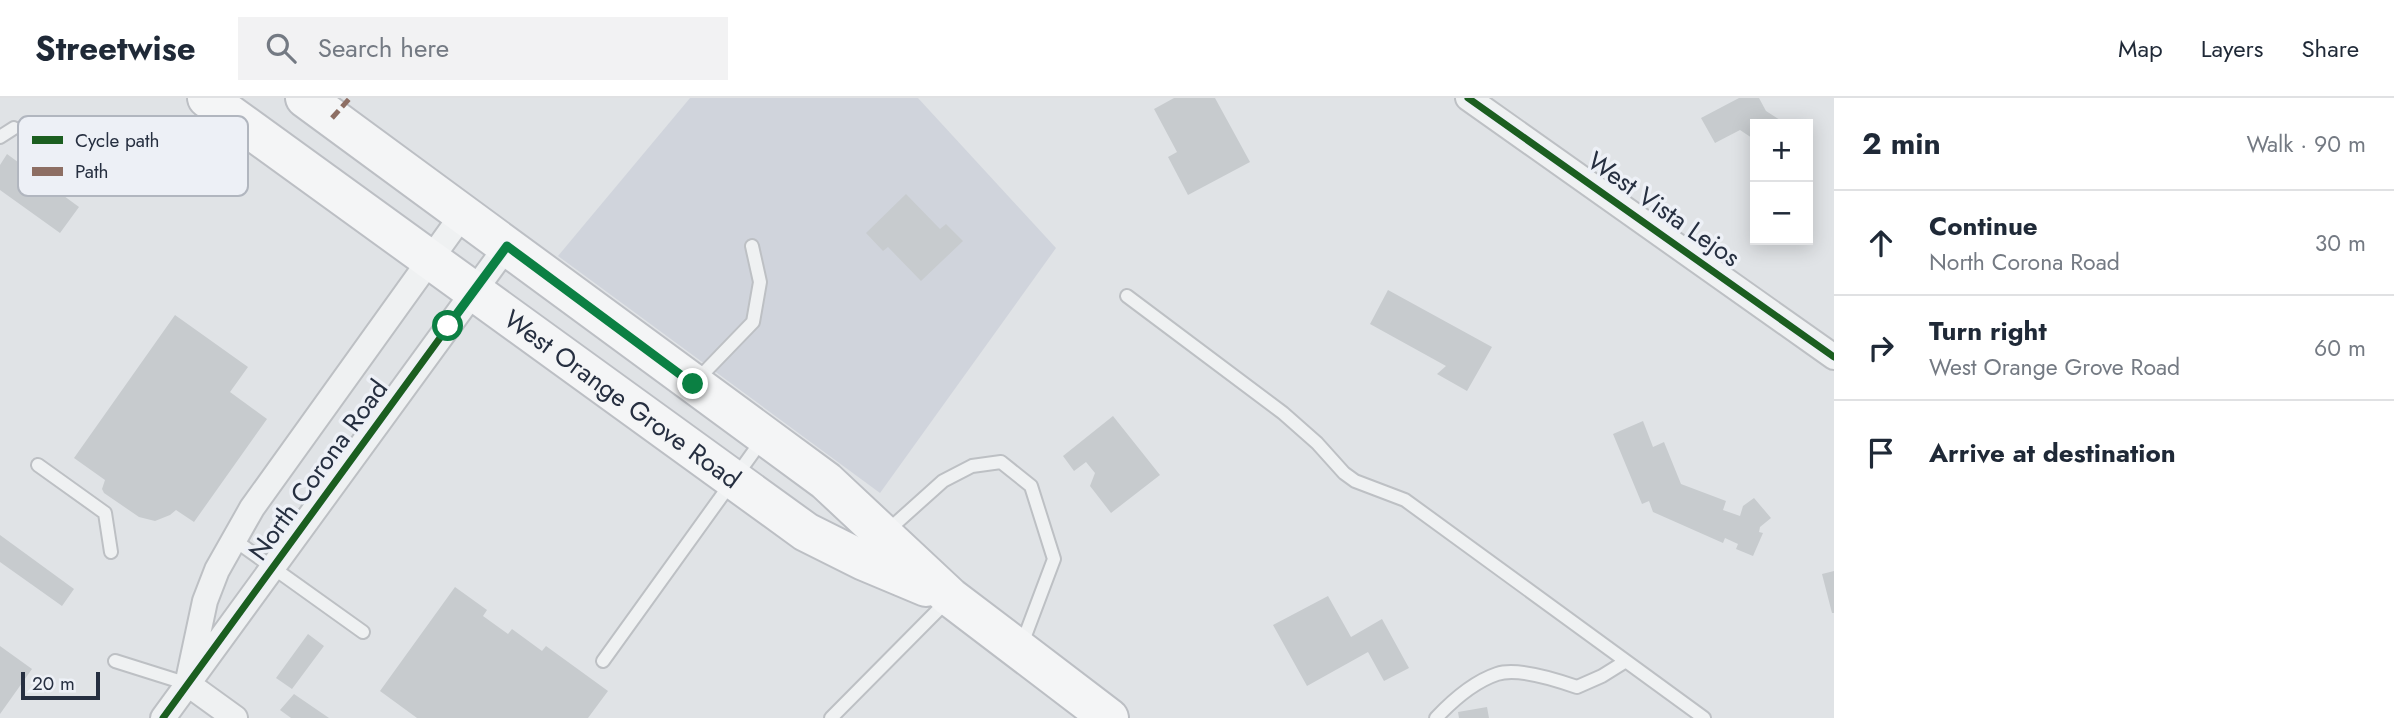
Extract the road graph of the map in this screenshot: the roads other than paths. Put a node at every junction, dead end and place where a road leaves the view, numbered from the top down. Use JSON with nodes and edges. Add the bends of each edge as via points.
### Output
{"nodes":[{"id":1,"x":207,"y":98,"type":"edge"},
{"id":2,"x":304,"y":98,"type":"edge"},
{"id":3,"x":1468,"y":98,"type":"edge"},
{"id":4,"x":232,"y":116,"type":"edge"},
{"id":5,"x":248,"y":127,"type":"edge"},
{"id":6,"x":14,"y":128,"type":"dead end"},
{"id":7,"x":0,"y":137,"type":"edge"},
{"id":8,"x":463,"y":214,"type":"junction"},
{"id":9,"x":507,"y":246,"type":"junction"},
{"id":10,"x":752,"y":246,"type":"dead end"},
{"id":11,"x":431,"y":259,"type":"junction"},
{"id":12,"x":474,"y":290,"type":"junction"},
{"id":13,"x":1128,"y":296,"type":"dead end"},
{"id":14,"x":1834,"y":356,"type":"edge"},
{"id":15,"x":693,"y":384,"type":"junction"},
{"id":16,"x":764,"y":437,"type":"junction"},
{"id":17,"x":38,"y":465,"type":"dead end"},
{"id":18,"x":734,"y":481,"type":"junction"},
{"id":19,"x":233,"y":539,"type":"junction"},
{"id":20,"x":874,"y":548,"type":"junction"},
{"id":21,"x":111,"y":552,"type":"dead end"},
{"id":22,"x":273,"y":568,"type":"junction"},
{"id":23,"x":950,"y":597,"type":"junction"},
{"id":24,"x":363,"y":632,"type":"dead end"},
{"id":25,"x":1019,"y":651,"type":"junction"},
{"id":26,"x":115,"y":661,"type":"dead end"},
{"id":27,"x":603,"y":661,"type":"dead end"},
{"id":28,"x":1626,"y":661,"type":"junction"},
{"id":29,"x":188,"y":684,"type":"junction"},
{"id":30,"x":163,"y":718,"type":"edge"},
{"id":31,"x":235,"y":718,"type":"edge"},
{"id":32,"x":831,"y":718,"type":"edge"},
{"id":33,"x":1109,"y":718,"type":"edge"},
{"id":34,"x":1436,"y":718,"type":"edge"},
{"id":35,"x":1704,"y":718,"type":"edge"}],
"edges":[{"from":1,"to":4,"type":"main road","name":"West Orange Grove Road"},
{"from":2,"to":8,"type":"main road","name":"West Orange Grove Road"},
{"from":3,"to":14,"type":"street","name":"West Vista Lejos"},
{"from":5,"to":11,"type":"main road","name":"West Orange Grove Road"},
{"from":6,"to":7,"type":"lane"},
{"from":8,"to":9,"type":"main road","name":"West Orange Grove Road"},
{"from":8,"to":11,"type":"street","name":"North Corona Road"},
{"from":9,"to":12,"type":"street","name":"North Corona Road"},
{"from":9,"to":15,"type":"main road","name":"West Orange Grove Road"},
{"from":10,"to":15,"type":"lane","via":[[760,282],[753,322]]},
{"from":11,"to":12,"type":"main road","name":"West Orange Grove Road"},
{"from":11,"to":19,"type":"street","name":"North Corona Road"},
{"from":12,"to":18,"type":"main road","name":"West Orange Grove Road"},
{"from":12,"to":22,"type":"street","name":"North Corona Road"},
{"from":13,"to":28,"type":"lane","via":[[1283,412],[1344,473],[1405,500]]},
{"from":15,"to":16,"type":"main road","name":"West Orange Grove Road"},
{"from":16,"to":18,"type":"lane"},
{"from":16,"to":20,"type":"main road","name":"West Orange Grove Road","via":[[826,481]]},
{"from":17,"to":21,"type":"lane","via":[[105,513]]},
{"from":18,"to":20,"type":"main road","name":"West Orange Grove Road","via":[[806,532]]},
{"from":18,"to":27,"type":"lane"},
{"from":19,"to":22,"type":"lane"},
{"from":19,"to":29,"type":"street","name":"North Corona Road","via":[[205,601]]},
{"from":20,"to":23,"type":"main road","name":"West Orange Grove Road"},
{"from":20,"to":25,"type":"lane","via":[[943,481],[972,466],[1001,461],[1031,486],[1054,559]]},
{"from":22,"to":24,"type":"lane"},
{"from":22,"to":29,"type":"street","name":"North Corona Road"},
{"from":23,"to":25,"type":"main road","name":"West Orange Grove Road"},
{"from":23,"to":32,"type":"lane"},
{"from":25,"to":33,"type":"main road","name":"West Orange Grove Road"},
{"from":26,"to":29,"type":"lane"},
{"from":28,"to":34,"type":"lane","via":[[1577,687],[1544,676],[1499,673],[1457,695]]},
{"from":28,"to":35,"type":"lane"},
{"from":29,"to":30,"type":"street","name":"North Corona Road"},
{"from":29,"to":31,"type":"street"}]}
